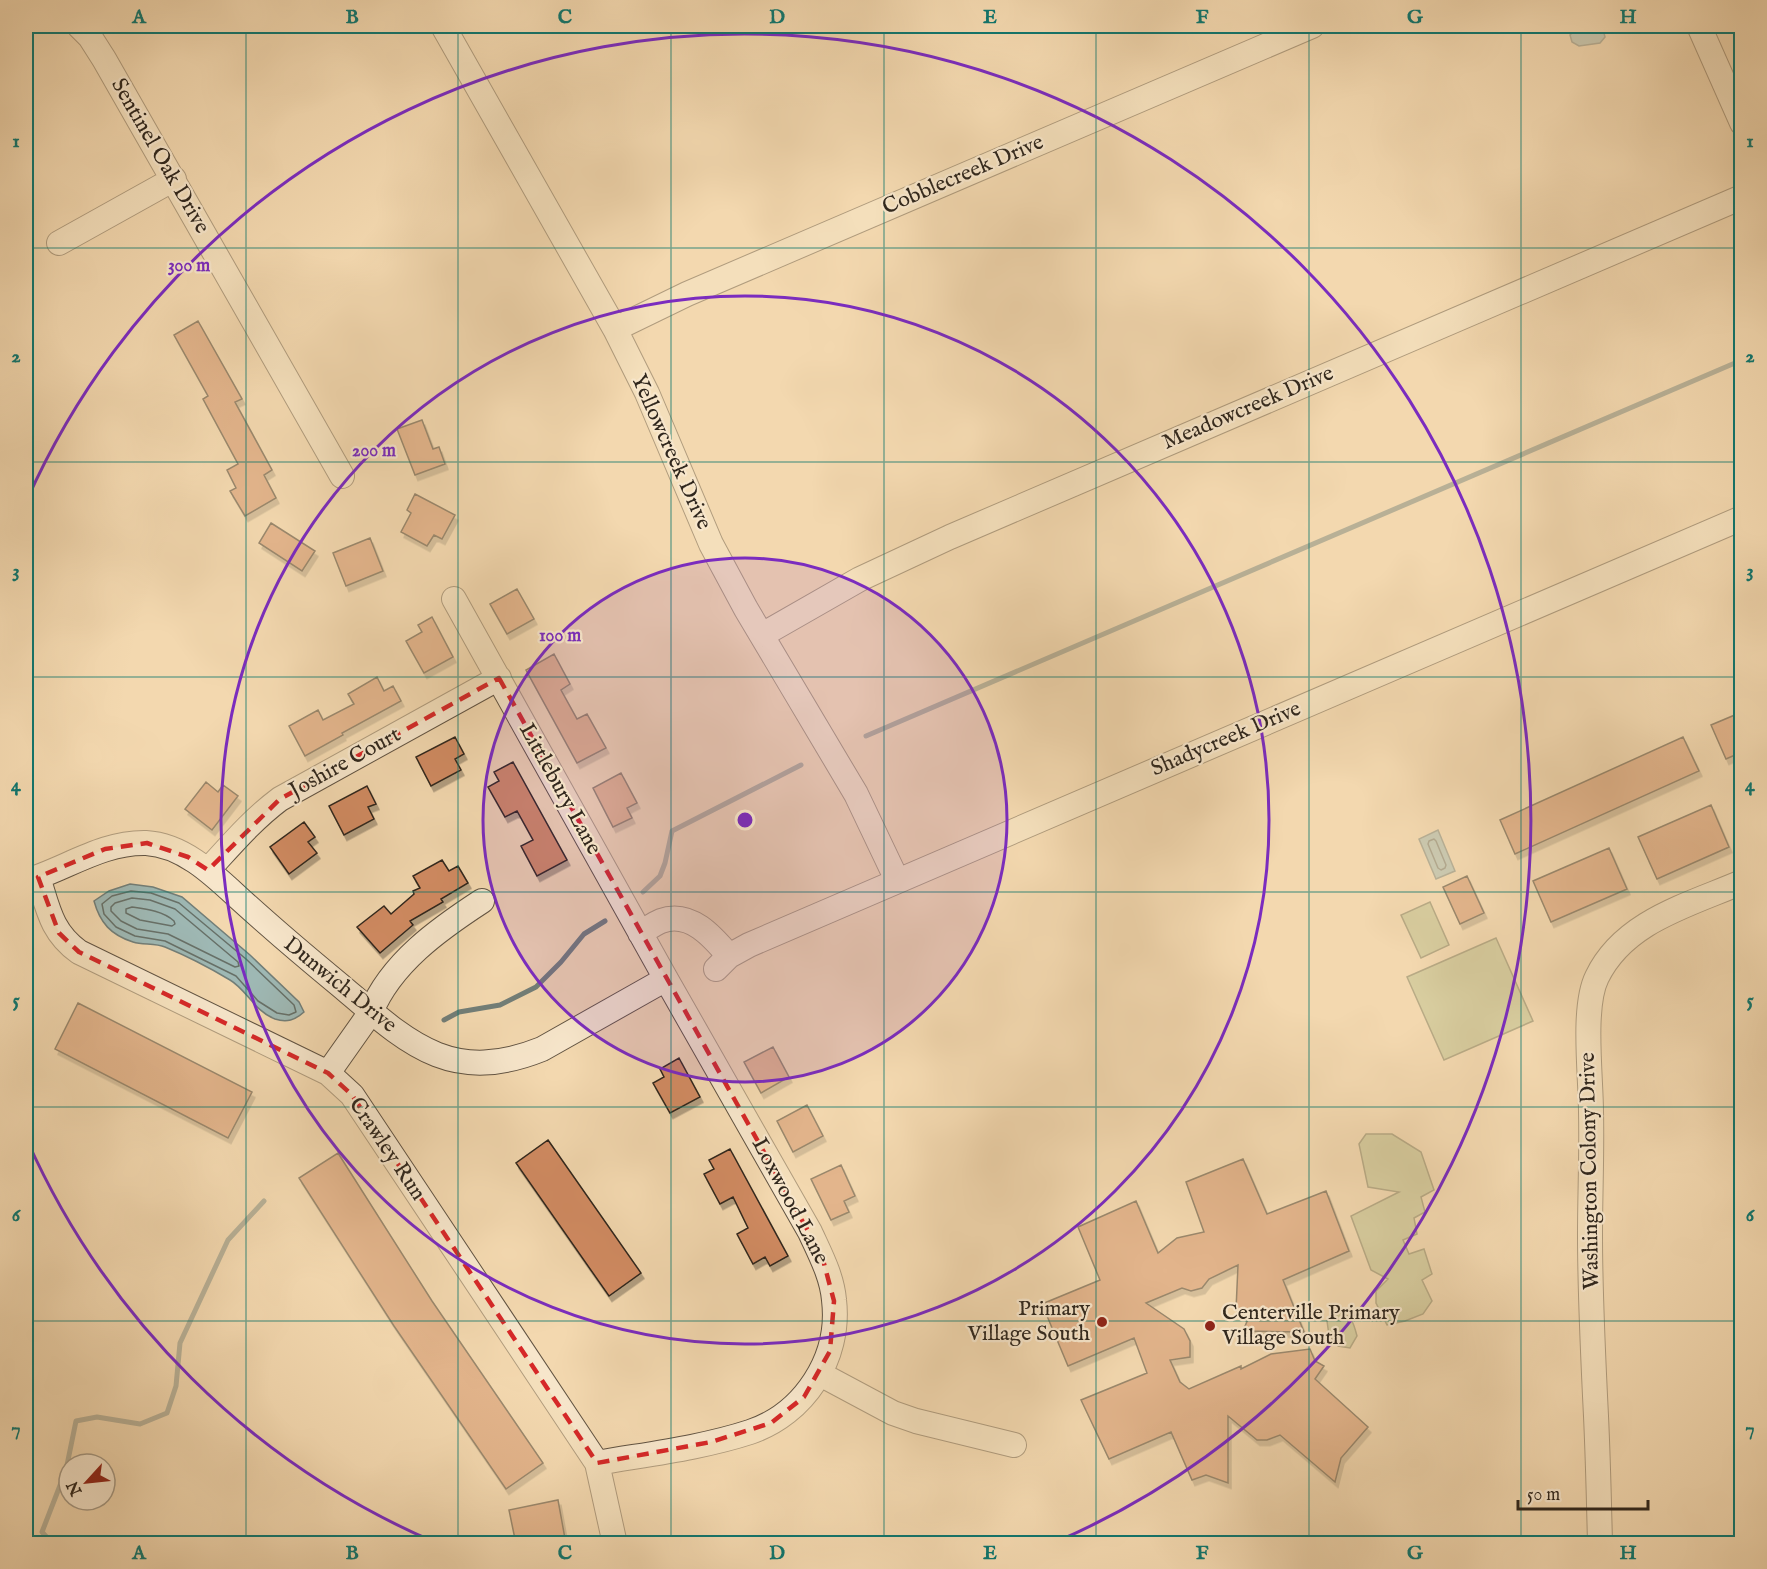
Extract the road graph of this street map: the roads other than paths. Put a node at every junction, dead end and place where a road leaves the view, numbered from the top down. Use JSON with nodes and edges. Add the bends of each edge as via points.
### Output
{"nodes":[{"id":1,"x":79,"y":26,"type":"edge"},
{"id":2,"x":443,"y":26,"type":"edge"},
{"id":3,"x":1311,"y":26,"type":"edge"},
{"id":4,"x":1699,"y":26,"type":"edge"},
{"id":5,"x":1742,"y":123,"type":"edge"},
{"id":6,"x":174,"y":179,"type":"junction"},
{"id":7,"x":1742,"y":197,"type":"edge"},
{"id":8,"x":59,"y":243,"type":"dead end"},
{"id":9,"x":615,"y":329,"type":"junction"},
{"id":10,"x":342,"y":476,"type":"dead end"},
{"id":11,"x":1742,"y":518,"type":"edge"},
{"id":12,"x":454,"y":599,"type":"dead end"},
{"id":13,"x":762,"y":635,"type":"junction"},
{"id":14,"x":499,"y":678,"type":"junction"},
{"id":15,"x":208,"y":870,"type":"junction"},
{"id":16,"x":32,"y":879,"type":"edge"},
{"id":17,"x":897,"y":880,"type":"junction"},
{"id":18,"x":1742,"y":882,"type":"edge"},
{"id":19,"x":482,"y":901,"type":"dead end"},
{"id":20,"x":640,"y":933,"type":"junction"},
{"id":21,"x":666,"y":979,"type":"junction"},
{"id":22,"x":371,"y":1012,"type":"junction"},
{"id":23,"x":327,"y":1072,"type":"junction"},
{"id":24,"x":820,"y":1374,"type":"junction"},
{"id":25,"x":1014,"y":1445,"type":"dead end"},
{"id":26,"x":597,"y":1463,"type":"junction"},
{"id":27,"x":615,"y":1544,"type":"edge"},
{"id":28,"x":1600,"y":1544,"type":"edge"}],
"edges":[{"from":1,"to":6,"type":"street","name":"Sentinel Oak Drive","via":[[104,59]]},
{"from":2,"to":9,"type":"street","name":"Yellowcreek Drive"},
{"from":3,"to":9,"type":"street","name":"Cobblecreek Drive"},
{"from":4,"to":5,"type":"street"},
{"from":6,"to":8,"type":"street"},
{"from":6,"to":10,"type":"street","name":"Sentinel Oak Drive"},
{"from":7,"to":13,"type":"street","name":"Meadowcreek Drive","via":[[950,537],[860,579]]},
{"from":9,"to":13,"type":"street","name":"Yellowcreek Drive","via":[[647,393],[711,544]]},
{"from":11,"to":17,"type":"street","name":"Shadycreek Drive"},
{"from":12,"to":14,"type":"street","name":"Littlebury Lane"},
{"from":13,"to":17,"type":"street","name":"Yellowcreek Drive","via":[[856,794]]},
{"from":14,"to":15,"type":"street","name":"Joshire Court","via":[[280,799],[261,813]]},
{"from":14,"to":20,"type":"street","name":"Littlebury Lane"},
{"from":15,"to":16,"type":"street","name":"Dunwich Drive","via":[[169,849],[147,843],[126,844]]},
{"from":15,"to":22,"type":"street","name":"Dunwich Drive"},
{"from":16,"to":23,"type":"street","name":"Crawley Run","via":[[58,933],[79,952]]},
{"from":17,"to":20,"type":"street","name":"Shadycreek Drive","via":[[749,945],[722,963],[715,940],[685,920],[662,921]]},
{"from":18,"to":28,"type":"street","name":"Washington Colony Drive","via":[[1652,920],[1634,932],[1604,965],[1594,985],[1589,1034],[1590,1236]]},
{"from":19,"to":22,"type":"street","via":[[423,944],[386,987]]},
{"from":20,"to":21,"type":"street","name":"Littlebury Lane"},
{"from":21,"to":22,"type":"street","name":"Dunwich Drive","via":[[542,1049],[501,1061],[454,1060],[432,1053]]},
{"from":21,"to":24,"type":"street","name":"Loxwood Lane","via":[[822,1256],[833,1292],[835,1323],[830,1351]]},
{"from":22,"to":23,"type":"street"},
{"from":23,"to":26,"type":"street","name":"Crawley Run","via":[[352,1095]]},
{"from":24,"to":25,"type":"street","via":[[893,1413]]},
{"from":24,"to":26,"type":"street","name":"Loxwood Lane","via":[[788,1411],[751,1432]]},
{"from":26,"to":27,"type":"street","name":"Crawley Run"}]}
